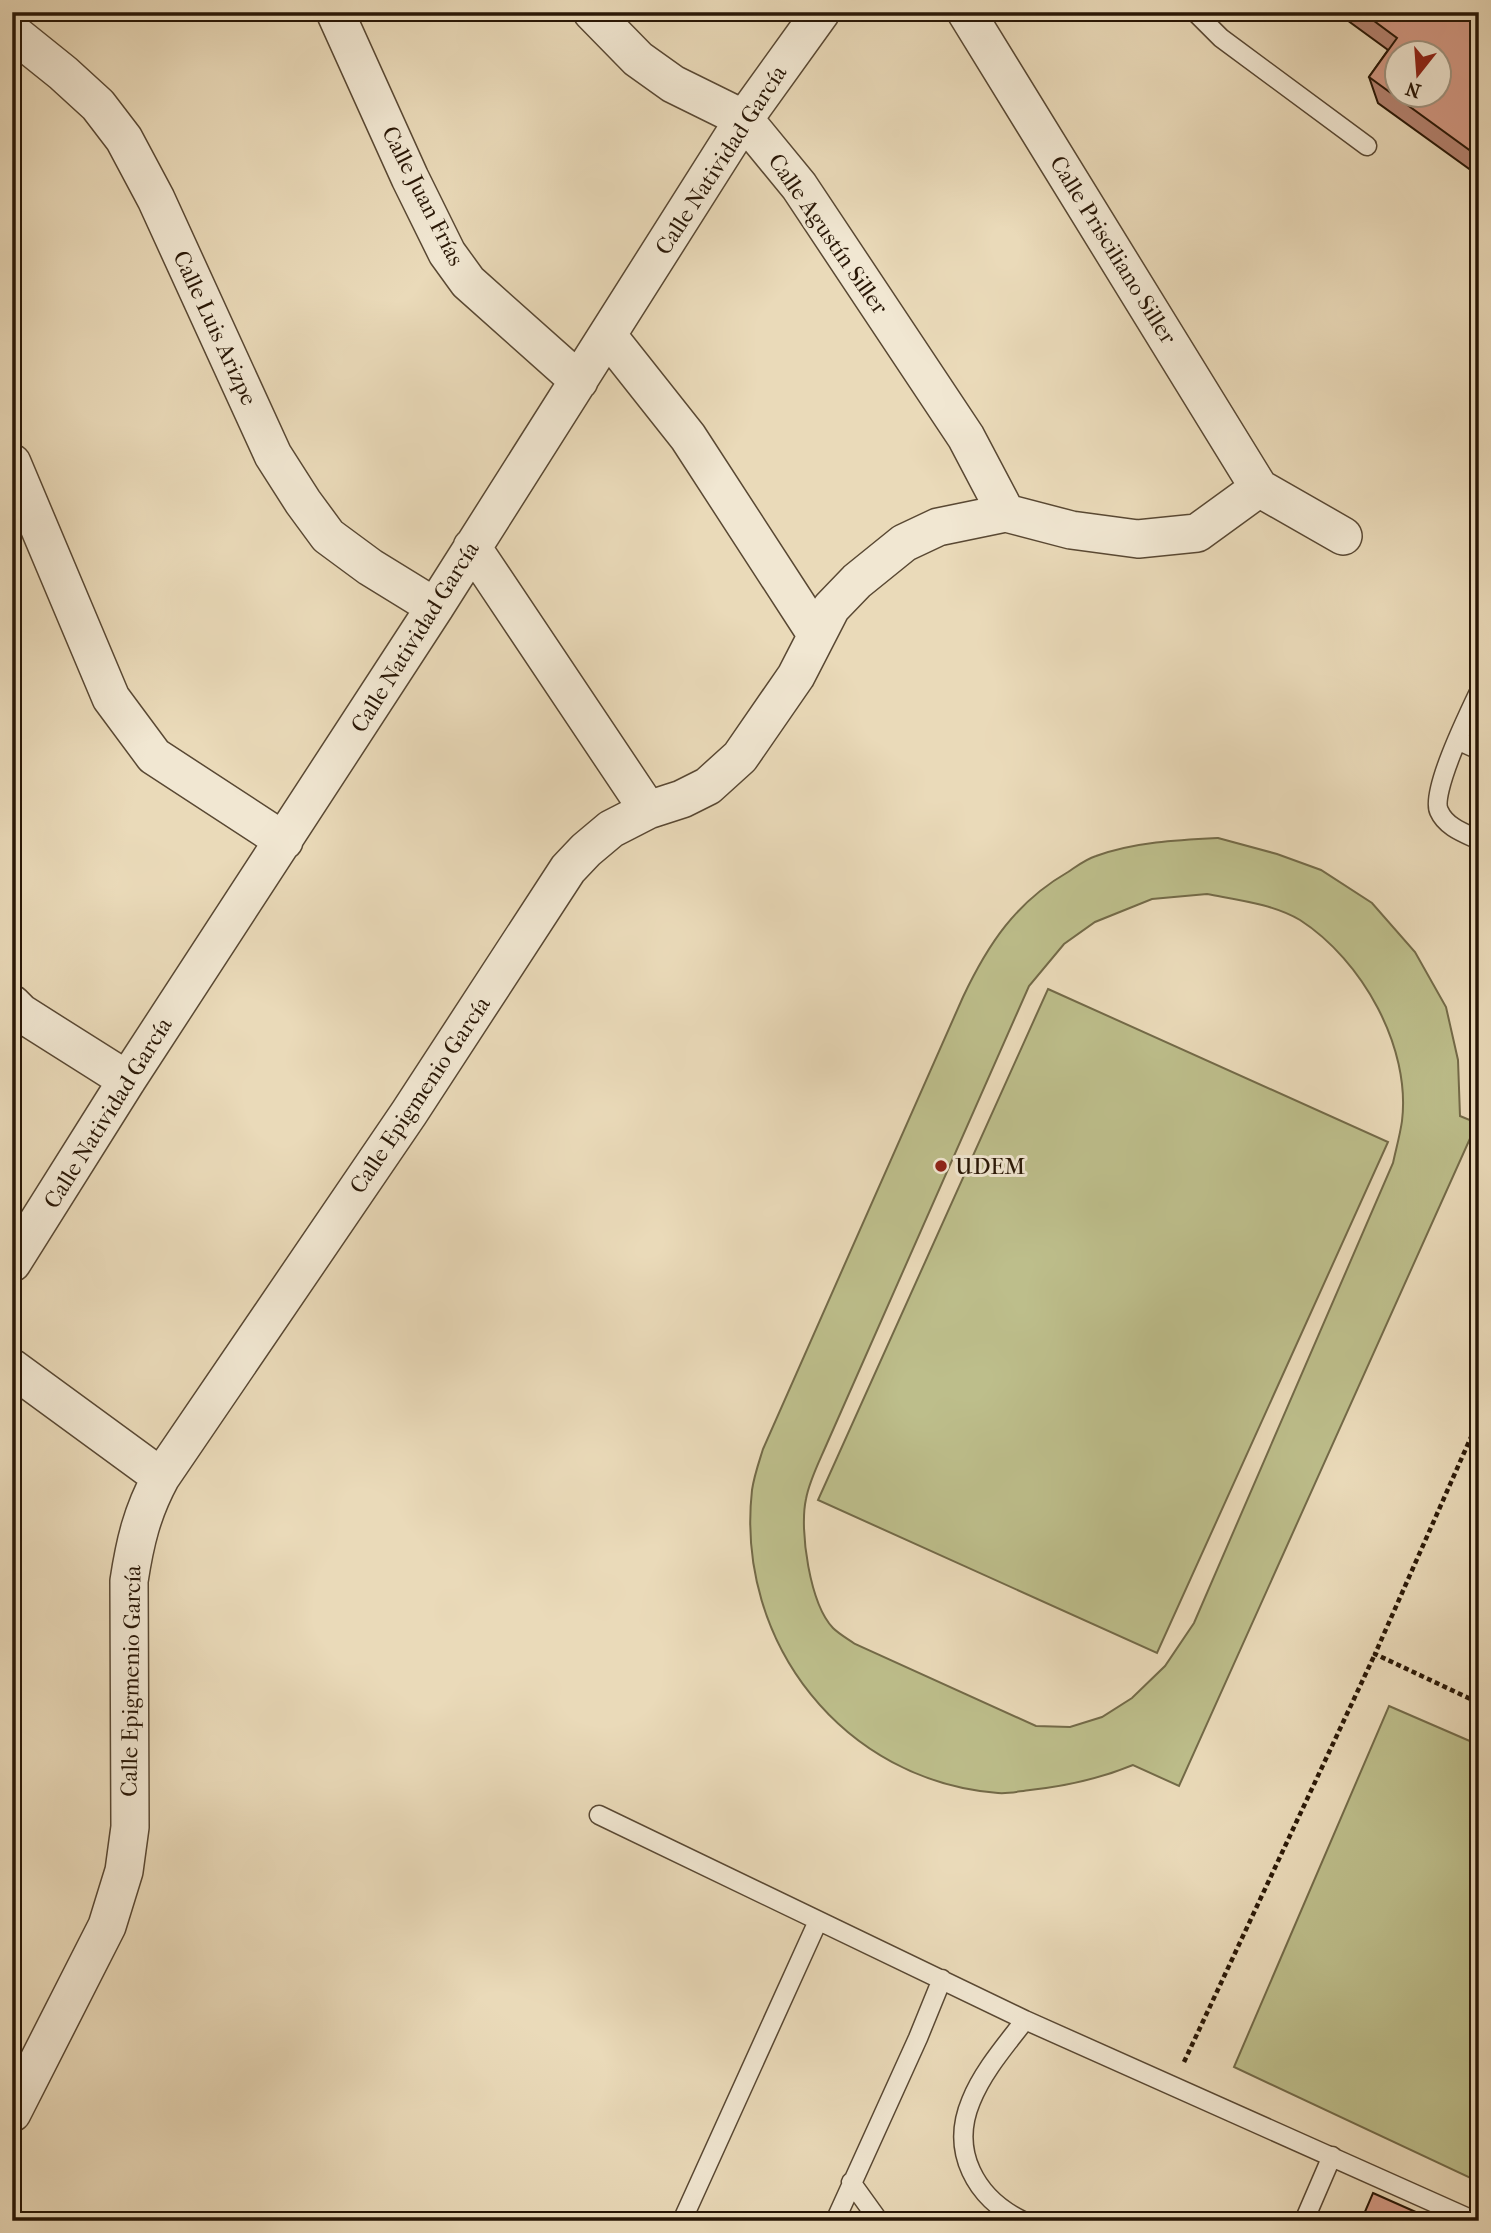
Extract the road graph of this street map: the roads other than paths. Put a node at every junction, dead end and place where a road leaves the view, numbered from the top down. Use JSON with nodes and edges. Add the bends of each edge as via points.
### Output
{"nodes":[{"id":1,"x":26,"y":12,"type":"edge"},
{"id":2,"x":335,"y":12,"type":"edge"},
{"id":3,"x":592,"y":12,"type":"edge"},
{"id":4,"x":821,"y":12,"type":"edge"},
{"id":5,"x":966,"y":12,"type":"edge"},
{"id":6,"x":1195,"y":12,"type":"edge"},
{"id":7,"x":12,"y":31,"type":"edge"},
{"id":8,"x":744,"y":119,"type":"junction"},
{"id":9,"x":1367,"y":146,"type":"dead end"},
{"id":10,"x":608,"y":336,"type":"junction"},
{"id":11,"x":579,"y":382,"type":"junction"},
{"id":12,"x":12,"y":463,"type":"edge"},
{"id":13,"x":1259,"y":488,"type":"junction"},
{"id":14,"x":1006,"y":513,"type":"junction"},
{"id":15,"x":1343,"y":536,"type":"dead end"},
{"id":16,"x":471,"y":547,"type":"junction"},
{"id":17,"x":435,"y":607,"type":"junction"},
{"id":18,"x":816,"y":635,"type":"junction"},
{"id":19,"x":1479,"y":692,"type":"edge"},
{"id":20,"x":1457,"y":740,"type":"junction"},
{"id":21,"x":1479,"y":750,"type":"edge"},
{"id":22,"x":648,"y":810,"type":"junction"},
{"id":23,"x":1479,"y":840,"type":"edge"},
{"id":24,"x":284,"y":841,"type":"junction"},
{"id":25,"x":12,"y":1004,"type":"edge"},
{"id":26,"x":127,"y":1080,"type":"junction"},
{"id":27,"x":12,"y":1263,"type":"edge"},
{"id":28,"x":12,"y":1368,"type":"edge"},
{"id":29,"x":161,"y":1477,"type":"junction"},
{"id":30,"x":599,"y":1815,"type":"dead end"},
{"id":31,"x":818,"y":1921,"type":"junction"},
{"id":32,"x":942,"y":1979,"type":"junction"},
{"id":33,"x":1025,"y":2020,"type":"junction"},
{"id":34,"x":12,"y":2113,"type":"edge"},
{"id":35,"x":1332,"y":2156,"type":"junction"},
{"id":36,"x":852,"y":2182,"type":"junction"},
{"id":37,"x":682,"y":2221,"type":"edge"},
{"id":38,"x":835,"y":2221,"type":"edge"},
{"id":39,"x":879,"y":2221,"type":"edge"},
{"id":40,"x":1023,"y":2221,"type":"edge"},
{"id":41,"x":1304,"y":2221,"type":"edge"},
{"id":42,"x":1475,"y":2221,"type":"edge"}],
"edges":[{"from":1,"to":7,"type":"street"},
{"from":2,"to":11,"type":"street","name":"Calle Juan Frías","via":[[447,253],[468,282]]},
{"from":3,"to":8,"type":"street","name":"Calle Agustín Siller","via":[[638,59],[673,84]]},
{"from":4,"to":8,"type":"street","name":"Calle Natividad García"},
{"from":5,"to":13,"type":"street","name":"Calle Prisciliano Siller"},
{"from":6,"to":9,"type":"lane","via":[[1221,38]]},
{"from":7,"to":17,"type":"street","name":"Calle Luis Arizpe","via":[[63,72],[124,139],[273,456],[303,502],[328,536]]},
{"from":8,"to":10,"type":"street","name":"Calle Natividad García"},
{"from":8,"to":14,"type":"street","name":"Calle Agustín Siller","via":[[799,186],[944,402]]},
{"from":10,"to":11,"type":"street","name":"Calle Natividad García"},
{"from":10,"to":18,"type":"street","via":[[688,437]]},
{"from":11,"to":16,"type":"street","name":"Calle Natividad García"},
{"from":12,"to":24,"type":"street","via":[[111,698],[154,756]]},
{"from":13,"to":14,"type":"street","name":"Calle Epigmenio García","via":[[1197,533],[1138,539],[1070,530]]},
{"from":13,"to":15,"type":"street"},
{"from":14,"to":18,"type":"street","name":"Calle Epigmenio García","via":[[937,527],[904,543],[831,608]]},
{"from":16,"to":17,"type":"street","name":"Calle Natividad García"},
{"from":16,"to":22,"type":"street"},
{"from":17,"to":24,"type":"street","name":"Calle Natividad García"},
{"from":18,"to":22,"type":"street","name":"Calle Epigmenio García","via":[[796,676],[740,757],[708,786]]},
{"from":19,"to":20,"type":"lane"},
{"from":20,"to":21,"type":"lane"},
{"from":20,"to":23,"type":"lane","via":[[1437,809],[1457,830]]},
{"from":22,"to":29,"type":"street","name":"Calle Epigmenio García","via":[[611,829],[568,869],[410,1113]]},
{"from":24,"to":26,"type":"street","name":"Calle Natividad García"},
{"from":25,"to":26,"type":"street"},
{"from":26,"to":27,"type":"street","name":"Calle Natividad García"},
{"from":28,"to":29,"type":"street"},
{"from":29,"to":34,"type":"street","name":"Calle Epigmenio García","via":[[147,1503],[129,1581],[130,1827],[124,1871],[107,1926]]},
{"from":30,"to":31,"type":"lane"},
{"from":31,"to":32,"type":"lane"},
{"from":31,"to":37,"type":"lane"},
{"from":32,"to":33,"type":"lane"},
{"from":32,"to":36,"type":"lane"},
{"from":33,"to":35,"type":"lane"},
{"from":33,"to":40,"type":"lane","via":[[971,2101],[962,2134],[967,2163],[982,2192]]},
{"from":35,"to":41,"type":"lane"},
{"from":35,"to":42,"type":"lane"},
{"from":36,"to":38,"type":"lane"},
{"from":36,"to":39,"type":"lane"}]}
